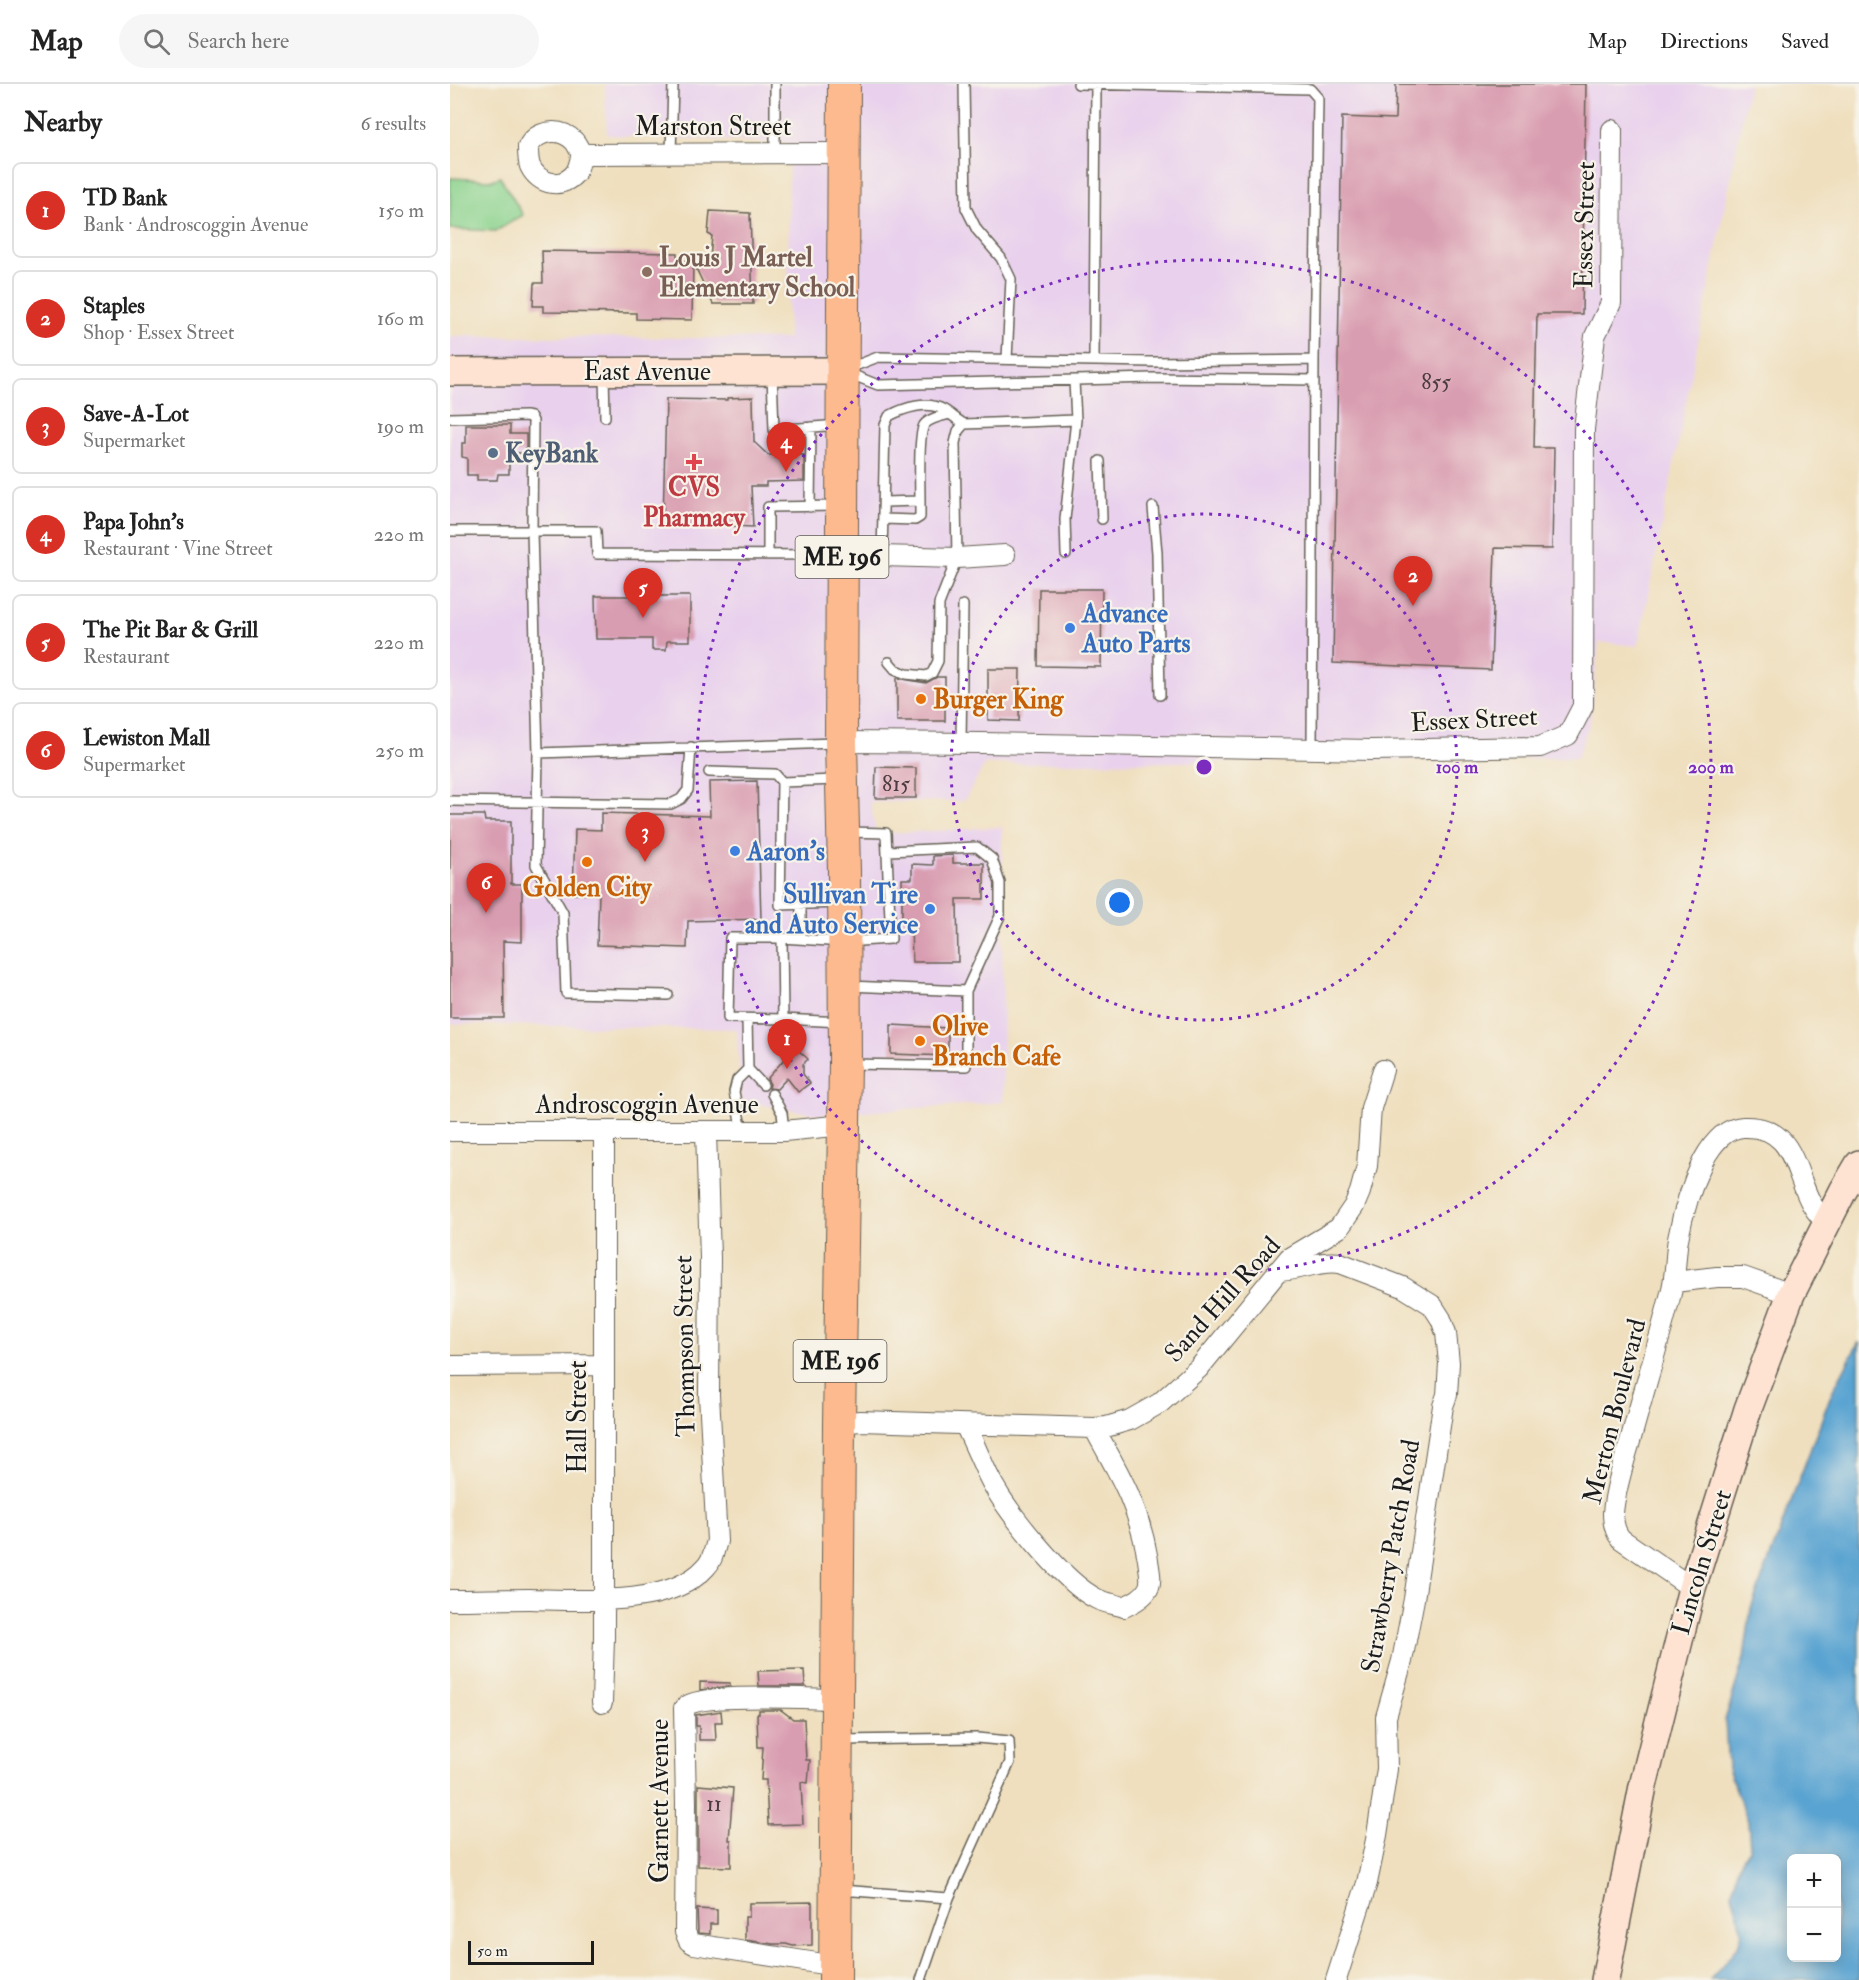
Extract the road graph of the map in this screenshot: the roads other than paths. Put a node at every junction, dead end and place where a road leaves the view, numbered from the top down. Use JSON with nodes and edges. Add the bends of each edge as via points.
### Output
{"nodes":[{"id":1,"x":673,"y":84,"type":"edge"},
{"id":2,"x":775,"y":84,"type":"edge"},
{"id":3,"x":844,"y":84,"type":"edge"},
{"id":4,"x":964,"y":84,"type":"edge"},
{"id":5,"x":1078,"y":84,"type":"edge"},
{"id":6,"x":1096,"y":85,"type":"edge"},
{"id":7,"x":1612,"y":130,"type":"dead end"},
{"id":8,"x":670,"y":153,"type":"junction"},
{"id":9,"x":775,"y":153,"type":"junction"},
{"id":10,"x":844,"y":153,"type":"junction"},
{"id":11,"x":582,"y":154,"type":"dead end"},
{"id":12,"x":1007,"y":359,"type":"junction"},
{"id":13,"x":1094,"y":360,"type":"junction"},
{"id":14,"x":1314,"y":360,"type":"junction"},
{"id":15,"x":1153,"y":362,"type":"junction"},
{"id":16,"x":604,"y":371,"type":"junction"},
{"id":17,"x":772,"y":371,"type":"junction"},
{"id":18,"x":844,"y":371,"type":"junction"},
{"id":19,"x":450,"y":372,"type":"edge"},
{"id":20,"x":1153,"y":378,"type":"junction"},
{"id":21,"x":1314,"y":380,"type":"junction"},
{"id":22,"x":1074,"y":381,"type":"junction"},
{"id":23,"x":950,"y":414,"type":"junction"},
{"id":24,"x":605,"y":417,"type":"dead end"},
{"id":25,"x":450,"y":418,"type":"edge"},
{"id":26,"x":1076,"y":420,"type":"junction"},
{"id":27,"x":964,"y":424,"type":"junction"},
{"id":28,"x":843,"y":425,"type":"junction"},
{"id":29,"x":812,"y":427,"type":"junction"},
{"id":30,"x":1100,"y":461,"type":"dead end"},
{"id":31,"x":920,"y":501,"type":"junction"},
{"id":32,"x":884,"y":502,"type":"junction"},
{"id":33,"x":842,"y":506,"type":"junction"},
{"id":34,"x":810,"y":507,"type":"junction"},
{"id":35,"x":1153,"y":507,"type":"dead end"},
{"id":36,"x":883,"y":519,"type":"junction"},
{"id":37,"x":1102,"y":519,"type":"dead end"},
{"id":38,"x":450,"y":531,"type":"edge"},
{"id":39,"x":532,"y":531,"type":"junction"},
{"id":40,"x":768,"y":554,"type":"junction"},
{"id":41,"x":1066,"y":554,"type":"dead end"},
{"id":42,"x":842,"y":555,"type":"junction"},
{"id":43,"x":1005,"y":555,"type":"dead end"},
{"id":44,"x":882,"y":556,"type":"junction"},
{"id":45,"x":957,"y":558,"type":"junction"},
{"id":46,"x":963,"y":605,"type":"dead end"},
{"id":47,"x":889,"y":662,"type":"dead end"},
{"id":48,"x":1160,"y":695,"type":"dead end"},
{"id":49,"x":841,"y":742,"type":"junction"},
{"id":50,"x":961,"y":742,"type":"junction"},
{"id":51,"x":691,"y":747,"type":"junction"},
{"id":52,"x":1312,"y":749,"type":"junction"},
{"id":53,"x":538,"y":753,"type":"junction"},
{"id":54,"x":709,"y":772,"type":"dead end"},
{"id":55,"x":842,"y":780,"type":"junction"},
{"id":56,"x":782,"y":782,"type":"junction"},
{"id":57,"x":450,"y":801,"type":"edge"},
{"id":58,"x":537,"y":801,"type":"junction"},
{"id":59,"x":843,"y":832,"type":"junction"},
{"id":60,"x":888,"y":851,"type":"junction"},
{"id":61,"x":801,"y":903,"type":"junction"},
{"id":62,"x":844,"y":903,"type":"junction"},
{"id":63,"x":782,"y":938,"type":"junction"},
{"id":64,"x":801,"y":939,"type":"junction"},
{"id":65,"x":844,"y":942,"type":"junction"},
{"id":66,"x":845,"y":986,"type":"junction"},
{"id":67,"x":966,"y":991,"type":"junction"},
{"id":68,"x":668,"y":995,"type":"dead end"},
{"id":69,"x":747,"y":1018,"type":"junction"},
{"id":70,"x":783,"y":1019,"type":"junction"},
{"id":71,"x":843,"y":1023,"type":"junction"},
{"id":72,"x":845,"y":1064,"type":"junction"},
{"id":73,"x":748,"y":1069,"type":"junction"},
{"id":74,"x":1383,"y":1070,"type":"dead end"},
{"id":75,"x":762,"y":1085,"type":"dead end"},
{"id":76,"x":772,"y":1094,"type":"dead end"},
{"id":77,"x":844,"y":1125,"type":"junction"},
{"id":78,"x":450,"y":1131,"type":"edge"},
{"id":79,"x":604,"y":1131,"type":"junction"},
{"id":80,"x":706,"y":1131,"type":"junction"},
{"id":81,"x":742,"y":1131,"type":"junction"},
{"id":82,"x":784,"y":1131,"type":"junction"},
{"id":83,"x":1859,"y":1164,"type":"edge"},
{"id":84,"x":1827,"y":1222,"type":"junction"},
{"id":85,"x":1278,"y":1271,"type":"junction"},
{"id":86,"x":1674,"y":1282,"type":"junction"},
{"id":87,"x":1791,"y":1294,"type":"junction"},
{"id":88,"x":604,"y":1365,"type":"junction"},
{"id":89,"x":450,"y":1366,"type":"edge"},
{"id":90,"x":839,"y":1423,"type":"junction"},
{"id":91,"x":965,"y":1425,"type":"junction"},
{"id":92,"x":1094,"y":1428,"type":"junction"},
{"id":93,"x":1692,"y":1588,"type":"junction"},
{"id":94,"x":450,"y":1600,"type":"edge"},
{"id":95,"x":603,"y":1601,"type":"junction"},
{"id":96,"x":837,"y":1699,"type":"junction"},
{"id":97,"x":602,"y":1704,"type":"dead end"},
{"id":98,"x":836,"y":1740,"type":"junction"},
{"id":99,"x":836,"y":1890,"type":"junction"},
{"id":100,"x":949,"y":1898,"type":"junction"},
{"id":101,"x":836,"y":1973,"type":"edge"},
{"id":102,"x":921,"y":1980,"type":"edge"},
{"id":103,"x":1335,"y":1980,"type":"edge"},
{"id":104,"x":1605,"y":1980,"type":"edge"}],
"edges":[{"from":1,"to":8,"type":"lane"},
{"from":2,"to":9,"type":"lane"},
{"from":3,"to":10,"type":"highway","number":"ME 196"},
{"from":4,"to":12,"type":"lane","via":[[966,208],[1011,279]]},
{"from":5,"to":6,"type":"lane"},
{"from":6,"to":13,"type":"lane"},
{"from":6,"to":14,"type":"lane","via":[[1310,89],[1318,98]]},
{"from":7,"to":52,"type":"street","name":"Essex Street","via":[[1611,303],[1595,336],[1584,429],[1583,706],[1568,735],[1540,747]]},
{"from":8,"to":9,"type":"street","name":"Marston Street"},
{"from":8,"to":11,"type":"street","name":"Marston Street"},
{"from":9,"to":10,"type":"street","name":"Marston Street"},
{"from":10,"to":18,"type":"highway","number":"ME 196"},
{"from":12,"to":13,"type":"lane"},
{"from":12,"to":18,"type":"lane","via":[[878,357]]},
{"from":13,"to":15,"type":"lane"},
{"from":14,"to":15,"type":"lane"},
{"from":14,"to":21,"type":"lane"},
{"from":15,"to":20,"type":"lane"},
{"from":16,"to":17,"type":"main road","name":"East Avenue"},
{"from":16,"to":19,"type":"main road","name":"East Avenue"},
{"from":16,"to":24,"type":"lane"},
{"from":17,"to":18,"type":"main road","name":"East Avenue"},
{"from":17,"to":29,"type":"lane","via":[[774,430]]},
{"from":18,"to":22,"type":"lane","via":[[878,385]]},
{"from":18,"to":28,"type":"highway","number":"ME 196"},
{"from":20,"to":21,"type":"lane"},
{"from":20,"to":22,"type":"lane"},
{"from":21,"to":52,"type":"lane"},
{"from":22,"to":26,"type":"lane"},
{"from":23,"to":27,"type":"lane"},
{"from":23,"to":31,"type":"lane","via":[[924,425]]},
{"from":23,"to":32,"type":"lane","via":[[942,408],[921,406],[889,416],[885,425]]},
{"from":25,"to":39,"type":"lane","via":[[531,417]]},
{"from":26,"to":27,"type":"lane"},
{"from":26,"to":41,"type":"lane","via":[[1065,519]]},
{"from":27,"to":45,"type":"lane","via":[[955,443]]},
{"from":28,"to":29,"type":"lane"},
{"from":28,"to":33,"type":"highway","number":"ME 196"},
{"from":29,"to":34,"type":"lane"},
{"from":30,"to":37,"type":"lane"},
{"from":31,"to":32,"type":"lane"},
{"from":31,"to":36,"type":"lane","via":[[920,517],[915,520]]},
{"from":32,"to":36,"type":"lane"},
{"from":33,"to":34,"type":"lane"},
{"from":33,"to":42,"type":"highway","number":"ME 196"},
{"from":34,"to":40,"type":"lane","via":[[768,507]]},
{"from":35,"to":48,"type":"lane"},
{"from":36,"to":44,"type":"lane"},
{"from":38,"to":39,"type":"lane"},
{"from":39,"to":40,"type":"lane","via":[[596,531],[597,554]]},
{"from":39,"to":53,"type":"lane"},
{"from":40,"to":42,"type":"lane"},
{"from":42,"to":44,"type":"street"},
{"from":42,"to":49,"type":"highway","number":"ME 196"},
{"from":43,"to":45,"type":"street"},
{"from":44,"to":45,"type":"street"},
{"from":45,"to":47,"type":"lane","via":[[939,604],[938,661],[932,673],[906,674]]},
{"from":46,"to":50,"type":"lane"},
{"from":49,"to":50,"type":"street","name":"Essex Street"},
{"from":49,"to":51,"type":"lane"},
{"from":49,"to":55,"type":"highway","number":"ME 196"},
{"from":50,"to":52,"type":"street","name":"Essex Street"},
{"from":51,"to":53,"type":"lane"},
{"from":51,"to":58,"type":"lane","via":[[688,790],[671,804]]},
{"from":53,"to":58,"type":"lane"},
{"from":54,"to":56,"type":"lane","via":[[775,774]]},
{"from":55,"to":56,"type":"lane"},
{"from":55,"to":59,"type":"highway","number":"ME 196"},
{"from":56,"to":61,"type":"lane","via":[[780,905]]},
{"from":57,"to":58,"type":"lane"},
{"from":58,"to":68,"type":"lane","via":[[536,865],[563,913],[566,993]]},
{"from":59,"to":60,"type":"lane","via":[[886,833]]},
{"from":59,"to":62,"type":"highway","number":"ME 196"},
{"from":60,"to":65,"type":"lane","via":[[891,939]]},
{"from":60,"to":67,"type":"lane","via":[[977,847],[992,859],[1000,883],[1000,916]]},
{"from":61,"to":62,"type":"lane"},
{"from":61,"to":64,"type":"lane"},
{"from":62,"to":65,"type":"highway","number":"ME 196"},
{"from":63,"to":64,"type":"lane"},
{"from":63,"to":69,"type":"lane","via":[[730,938],[728,1018]]},
{"from":63,"to":70,"type":"lane"},
{"from":64,"to":65,"type":"lane"},
{"from":65,"to":66,"type":"highway","number":"ME 196"},
{"from":66,"to":67,"type":"lane"},
{"from":66,"to":71,"type":"highway","number":"ME 196"},
{"from":67,"to":72,"type":"lane","via":[[966,1066]]},
{"from":69,"to":70,"type":"lane"},
{"from":69,"to":73,"type":"lane"},
{"from":70,"to":71,"type":"lane"},
{"from":71,"to":72,"type":"highway","number":"ME 196"},
{"from":72,"to":77,"type":"highway","number":"ME 196"},
{"from":73,"to":75,"type":"lane"},
{"from":73,"to":81,"type":"lane","via":[[737,1080],[734,1092]]},
{"from":74,"to":85,"type":"street","name":"Sand Hill Road","via":[[1371,1108],[1366,1166],[1354,1206],[1339,1228],[1293,1254]]},
{"from":76,"to":82,"type":"lane","via":[[782,1113]]},
{"from":77,"to":82,"type":"street","name":"Androscoggin Avenue"},
{"from":77,"to":90,"type":"highway","number":"ME 196"},
{"from":78,"to":79,"type":"street","name":"Androscoggin Avenue"},
{"from":79,"to":80,"type":"street","name":"Androscoggin Avenue"},
{"from":79,"to":88,"type":"street","name":"Hall Street"},
{"from":80,"to":81,"type":"street","name":"Androscoggin Avenue"},
{"from":80,"to":95,"type":"street","name":"Thompson Street","via":[[709,1395],[717,1541],[712,1559],[698,1575],[683,1583],[649,1596]]},
{"from":81,"to":82,"type":"street","name":"Androscoggin Avenue"},
{"from":83,"to":84,"type":"main road","name":"Lincoln Street"},
{"from":84,"to":86,"type":"street","name":"Merton Boulevard","via":[[1813,1207],[1785,1144],[1763,1130],[1737,1128],[1710,1148],[1692,1187],[1678,1240]]},
{"from":84,"to":87,"type":"main road","name":"Lincoln Street"},
{"from":85,"to":92,"type":"street","name":"Sand Hill Road","via":[[1184,1383],[1138,1416]]},
{"from":85,"to":103,"type":"street","name":"Strawberry Patch Road","via":[[1330,1261],[1403,1287],[1432,1305],[1441,1319],[1449,1363],[1414,1599],[1386,1717],[1387,1769],[1377,1835],[1367,1883]]},
{"from":86,"to":87,"type":"street","via":[[1743,1277]]},
{"from":86,"to":93,"type":"street","name":"Merton Boulevard","via":[[1626,1455],[1613,1518],[1621,1539]]},
{"from":87,"to":93,"type":"main road","name":"Lincoln Street","via":[[1748,1409]]},
{"from":88,"to":89,"type":"street"},
{"from":88,"to":95,"type":"street","name":"Hall Street"},
{"from":90,"to":91,"type":"street","name":"Sand Hill Road"},
{"from":90,"to":96,"type":"highway","number":"ME 196"},
{"from":91,"to":92,"type":"street","name":"Sand Hill Road"},
{"from":91,"to":92,"type":"street","via":[[1001,1498],[1046,1554],[1075,1584],[1097,1599],[1124,1607],[1148,1589],[1150,1577],[1143,1532],[1129,1491]]},
{"from":93,"to":104,"type":"main road","name":"Lincoln Street","via":[[1643,1786]]},
{"from":94,"to":95,"type":"street"},
{"from":95,"to":97,"type":"street","name":"Hall Street"},
{"from":96,"to":98,"type":"highway","number":"ME 196"},
{"from":96,"to":101,"type":"street","name":"Garnett Avenue","via":[[699,1700],[684,1707],[685,1932],[689,1941]]},
{"from":98,"to":99,"type":"highway","number":"ME 196"},
{"from":98,"to":100,"type":"lane","via":[[1009,1741],[1010,1762]]},
{"from":99,"to":100,"type":"lane"},
{"from":99,"to":101,"type":"highway","number":"ME 196"},
{"from":100,"to":102,"type":"lane"}]}
